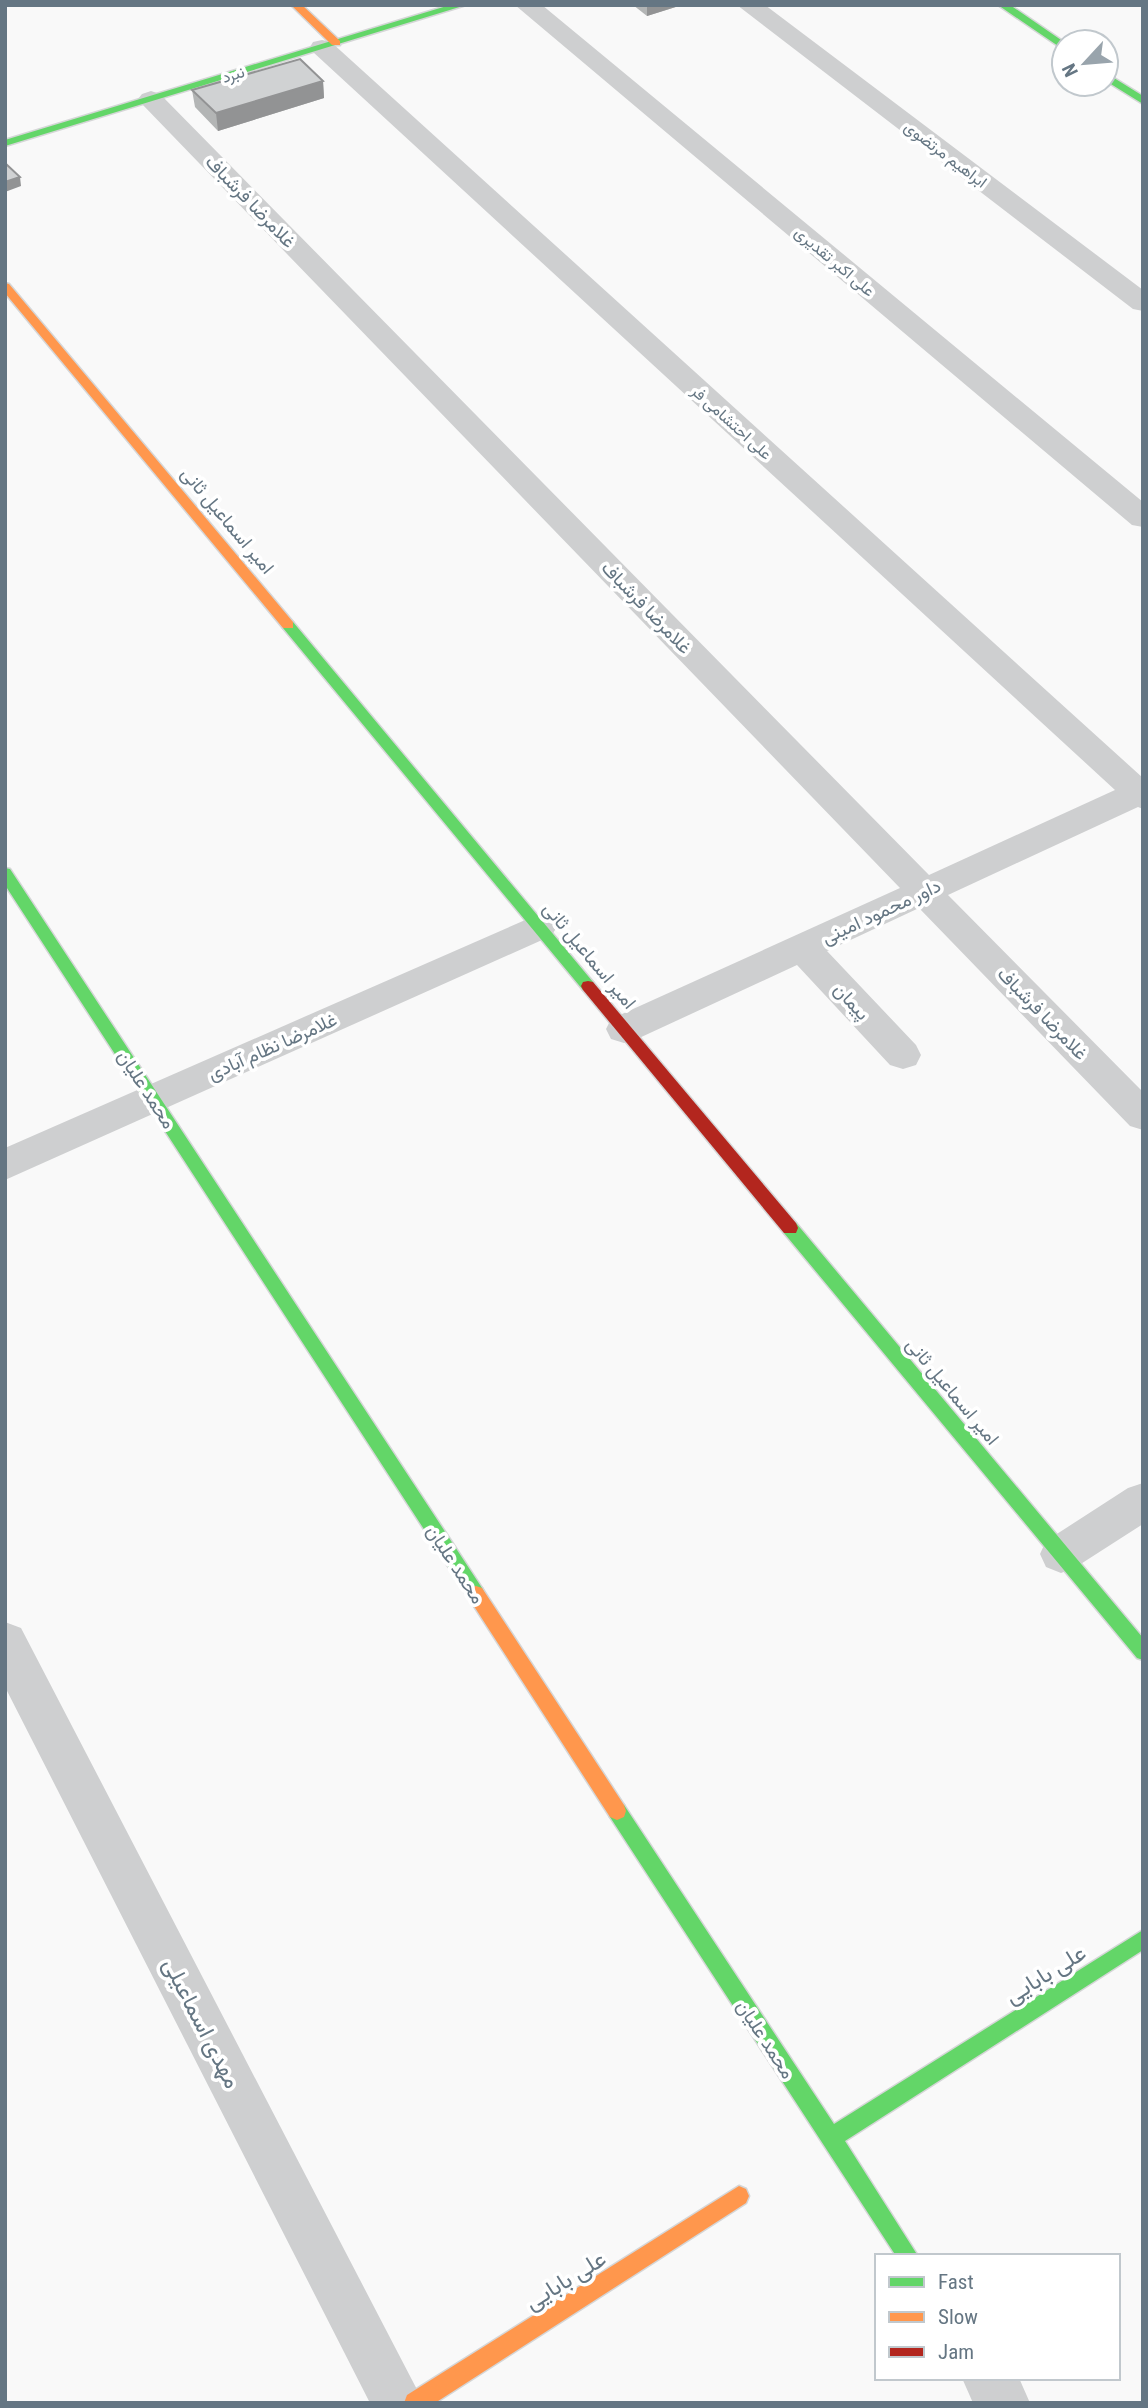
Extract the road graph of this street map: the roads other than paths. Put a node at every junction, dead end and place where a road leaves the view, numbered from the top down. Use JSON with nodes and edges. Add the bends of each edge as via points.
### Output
{"nodes":[{"id":1,"x":296,"y":5,"type":"edge"},
{"id":2,"x":461,"y":5,"type":"edge"},
{"id":3,"x":527,"y":5,"type":"edge"},
{"id":4,"x":749,"y":5,"type":"edge"},
{"id":5,"x":1003,"y":5,"type":"edge"},
{"id":6,"x":1050,"y":37,"type":"edge"},
{"id":7,"x":329,"y":45,"type":"junction"},
{"id":8,"x":1120,"y":85,"type":"edge"},
{"id":9,"x":151,"y":99,"type":"junction"},
{"id":10,"x":1143,"y":101,"type":"edge"},
{"id":11,"x":5,"y":126,"type":"edge"},
{"id":12,"x":11,"y":141,"type":"edge"},
{"id":13,"x":5,"y":286,"type":"edge"},
{"id":14,"x":1143,"y":303,"type":"edge"},
{"id":15,"x":1143,"y":518,"type":"edge"},
{"id":16,"x":1141,"y":794,"type":"edge"},
{"id":17,"x":5,"y":873,"type":"edge"},
{"id":18,"x":924,"y":891,"type":"junction"},
{"id":19,"x":539,"y":927,"type":"junction"},
{"id":20,"x":802,"y":947,"type":"junction"},
{"id":21,"x":624,"y":1029,"type":"junction"},
{"id":22,"x":903,"y":1055,"type":"dead end"},
{"id":23,"x":153,"y":1099,"type":"junction"},
{"id":24,"x":1143,"y":1116,"type":"edge"},
{"id":25,"x":5,"y":1165,"type":"edge"},
{"id":26,"x":1143,"y":1501,"type":"edge"},
{"id":27,"x":1061,"y":1554,"type":"junction"},
{"id":28,"x":5,"y":1643,"type":"edge"},
{"id":29,"x":1143,"y":1653,"type":"edge"},
{"id":30,"x":1143,"y":1940,"type":"edge"},
{"id":31,"x":831,"y":2138,"type":"junction"},
{"id":32,"x":739,"y":2196,"type":"dead end"},
{"id":33,"x":907,"y":2254,"type":"edge"},
{"id":34,"x":989,"y":2380,"type":"edge"},
{"id":35,"x":398,"y":2403,"type":"edge"},
{"id":36,"x":415,"y":2403,"type":"edge"},
{"id":37,"x":1004,"y":2403,"type":"edge"}],
"edges":[{"from":1,"to":7,"type":"street"},
{"from":2,"to":7,"type":"street","name":"نبرد"},
{"from":3,"to":15,"type":"street","name":"علی اکبر تقدیری"},
{"from":4,"to":14,"type":"street","name":"ابراهیم مرتضوی"},
{"from":5,"to":6,"type":"street"},
{"from":7,"to":9,"type":"street","name":"نبرد"},
{"from":7,"to":16,"type":"street","name":"علی احتشامی فر"},
{"from":8,"to":10,"type":"street"},
{"from":9,"to":12,"type":"street","name":"نبرد"},
{"from":9,"to":18,"type":"street","name":"غلامرضا فرشباف"},
{"from":11,"to":12,"type":"street"},
{"from":13,"to":19,"type":"street","name":"امیر اسماعیل ثانی"},
{"from":16,"to":18,"type":"street","name":"داور محمود امینی"},
{"from":17,"to":23,"type":"street","name":"محمد علیان"},
{"from":18,"to":20,"type":"street","name":"داور محمود امینی"},
{"from":18,"to":24,"type":"street","name":"غلامرضا فرشباف"},
{"from":19,"to":21,"type":"street","name":"امیر اسماعیل ثانی"},
{"from":19,"to":23,"type":"street","name":"غلامرضا نظام آبادی"},
{"from":20,"to":21,"type":"street","name":"داور محمود امینی"},
{"from":20,"to":22,"type":"street","name":"پیمان"},
{"from":21,"to":27,"type":"street","name":"امیر اسماعیل ثانی"},
{"from":23,"to":25,"type":"street","name":"غلامرضا نظام آبادی"},
{"from":23,"to":31,"type":"street","name":"محمد علیان"},
{"from":26,"to":27,"type":"street"},
{"from":27,"to":29,"type":"street","name":"امیر اسماعیل ثانی"},
{"from":28,"to":35,"type":"street","name":"مهدی اسماعیلی"},
{"from":30,"to":31,"type":"street","name":"علی بابایی"},
{"from":31,"to":33,"type":"street","name":"محمد علیان"},
{"from":32,"to":36,"type":"street","name":"علی بابایی"},
{"from":34,"to":37,"type":"street"}]}
